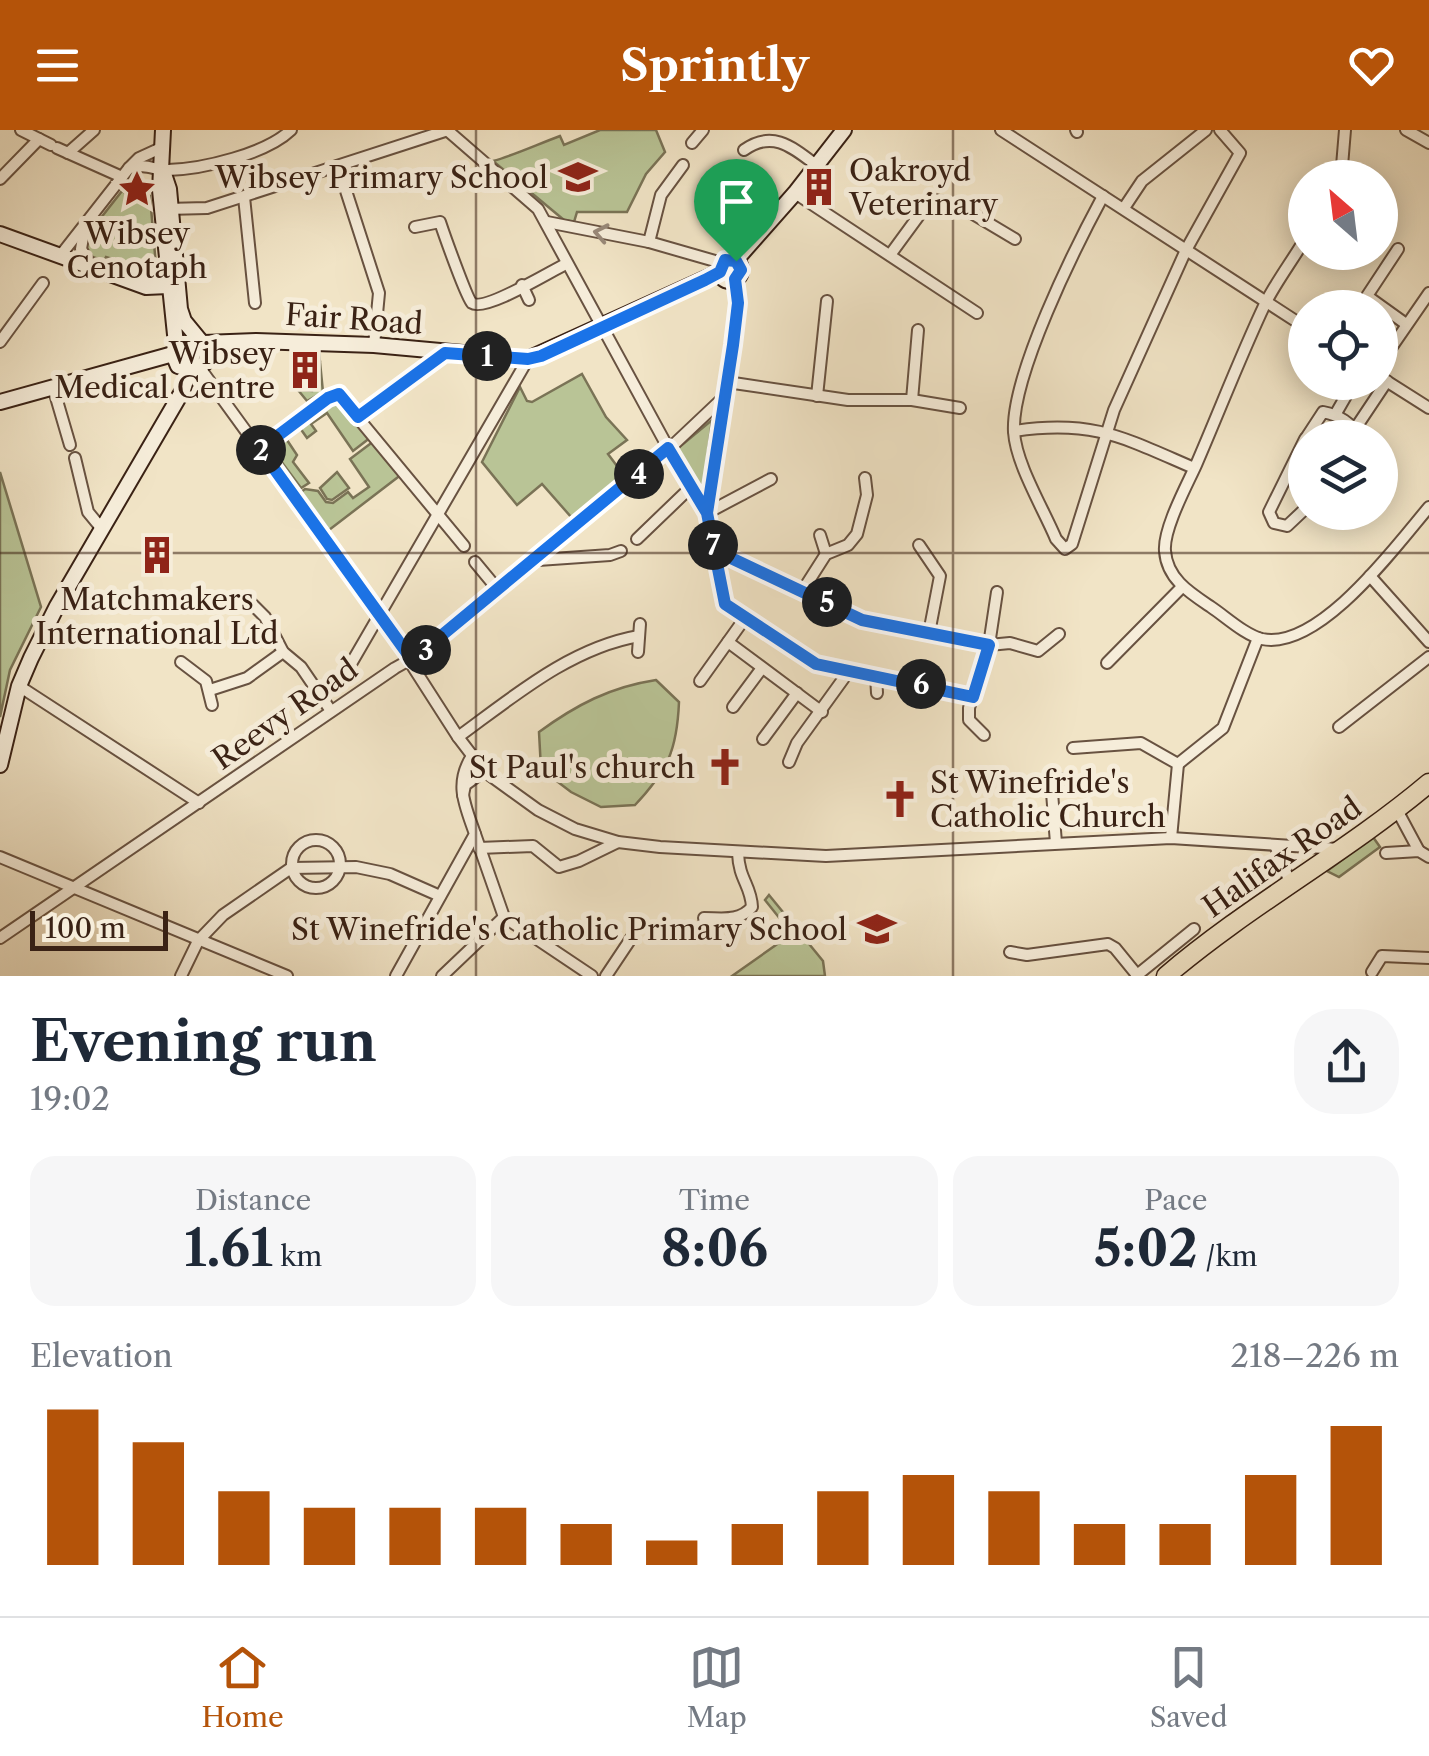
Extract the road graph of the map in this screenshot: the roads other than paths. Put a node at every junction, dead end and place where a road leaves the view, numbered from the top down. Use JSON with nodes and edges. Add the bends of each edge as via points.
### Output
{"nodes":[{"id":1,"x":21,"y":130,"type":"edge"},
{"id":2,"x":94,"y":130,"type":"edge"},
{"id":3,"x":163,"y":130,"type":"edge"},
{"id":4,"x":290,"y":130,"type":"edge"},
{"id":5,"x":447,"y":130,"type":"edge"},
{"id":6,"x":703,"y":130,"type":"edge"},
{"id":7,"x":1000,"y":130,"type":"edge"},
{"id":8,"x":1206,"y":130,"type":"edge"},
{"id":9,"x":1220,"y":130,"type":"edge"},
{"id":10,"x":1345,"y":130,"type":"edge"},
{"id":11,"x":1406,"y":130,"type":"edge"},
{"id":12,"x":838,"y":132,"type":"edge"},
{"id":13,"x":692,"y":142,"type":"dead end"},
{"id":14,"x":1429,"y":143,"type":"edge"},
{"id":15,"x":54,"y":146,"type":"junction"},
{"id":16,"x":163,"y":146,"type":"junction"},
{"id":17,"x":744,"y":150,"type":"dead end"},
{"id":18,"x":1342,"y":160,"type":"edge"},
{"id":19,"x":683,"y":165,"type":"dead end"},
{"id":20,"x":816,"y":165,"type":"junction"},
{"id":21,"x":338,"y":166,"type":"junction"},
{"id":22,"x":164,"y":171,"type":"junction"},
{"id":23,"x":126,"y":172,"type":"junction"},
{"id":24,"x":0,"y":179,"type":"edge"},
{"id":25,"x":795,"y":194,"type":"junction"},
{"id":26,"x":1103,"y":196,"type":"junction"},
{"id":27,"x":244,"y":197,"type":"junction"},
{"id":28,"x":1124,"y":208,"type":"junction"},
{"id":29,"x":166,"y":209,"type":"junction"},
{"id":30,"x":547,"y":222,"type":"junction"},
{"id":31,"x":85,"y":224,"type":"junction"},
{"id":32,"x":415,"y":227,"type":"dead end"},
{"id":33,"x":0,"y":234,"type":"edge"},
{"id":34,"x":1014,"y":238,"type":"dead end"},
{"id":35,"x":649,"y":242,"type":"junction"},
{"id":36,"x":1186,"y":250,"type":"junction"},
{"id":37,"x":890,"y":255,"type":"junction"},
{"id":38,"x":60,"y":256,"type":"junction"},
{"id":39,"x":566,"y":264,"type":"junction"},
{"id":40,"x":726,"y":265,"type":"junction"},
{"id":41,"x":1288,"y":266,"type":"edge"},
{"id":42,"x":92,"y":267,"type":"junction"},
{"id":43,"x":1384,"y":270,"type":"edge"},
{"id":44,"x":735,"y":279,"type":"joint"},
{"id":45,"x":43,"y":283,"type":"dead end"},
{"id":46,"x":522,"y":285,"type":"junction"},
{"id":47,"x":168,"y":286,"type":"junction"},
{"id":48,"x":1429,"y":293,"type":"edge"},
{"id":49,"x":528,"y":300,"type":"dead end"},
{"id":50,"x":827,"y":300,"type":"dead end"},
{"id":51,"x":1266,"y":301,"type":"junction"},
{"id":52,"x":255,"y":303,"type":"dead end"},
{"id":53,"x":978,"y":312,"type":"dead end"},
{"id":54,"x":1288,"y":315,"type":"edge"},
{"id":55,"x":1406,"y":324,"type":"junction"},
{"id":56,"x":601,"y":327,"type":"junction"},
{"id":57,"x":918,"y":330,"type":"dead end"},
{"id":58,"x":1398,"y":336,"type":"edge"},
{"id":59,"x":199,"y":340,"type":"junction"},
{"id":60,"x":0,"y":342,"type":"edge"},
{"id":61,"x":374,"y":345,"type":"junction"},
{"id":62,"x":175,"y":349,"type":"junction"},
{"id":63,"x":445,"y":353,"type":"junction"},
{"id":64,"x":528,"y":359,"type":"junction"},
{"id":65,"x":195,"y":370,"type":"junction"},
{"id":66,"x":727,"y":382,"type":"junction"},
{"id":67,"x":52,"y":387,"type":"junction"},
{"id":68,"x":1398,"y":388,"type":"edge"},
{"id":69,"x":817,"y":396,"type":"junction"},
{"id":70,"x":723,"y":398,"type":"junction"},
{"id":71,"x":912,"y":400,"type":"junction"},
{"id":72,"x":1344,"y":400,"type":"edge"},
{"id":73,"x":0,"y":402,"type":"edge"},
{"id":74,"x":960,"y":408,"type":"dead end"},
{"id":75,"x":1429,"y":408,"type":"edge"},
{"id":76,"x":1335,"y":415,"type":"junction"},
{"id":77,"x":358,"y":417,"type":"junction"},
{"id":78,"x":1316,"y":420,"type":"edge"},
{"id":79,"x":1341,"y":420,"type":"edge"},
{"id":80,"x":1014,"y":431,"type":"junction"},
{"id":81,"x":1107,"y":431,"type":"junction"},
{"id":82,"x":70,"y":445,"type":"dead end"},
{"id":83,"x":668,"y":448,"type":"junction"},
{"id":84,"x":260,"y":449,"type":"junction"},
{"id":85,"x":74,"y":458,"type":"dead end"},
{"id":86,"x":1194,"y":468,"type":"junction"},
{"id":87,"x":1288,"y":474,"type":"edge"},
{"id":88,"x":771,"y":478,"type":"dead end"},
{"id":89,"x":866,"y":478,"type":"dead end"},
{"id":90,"x":690,"y":488,"type":"junction"},
{"id":91,"x":1429,"y":507,"type":"edge"},
{"id":92,"x":707,"y":513,"type":"junction"},
{"id":93,"x":439,"y":515,"type":"junction"},
{"id":94,"x":1288,"y":526,"type":"edge"},
{"id":95,"x":102,"y":529,"type":"junction"},
{"id":96,"x":820,"y":535,"type":"dead end"},
{"id":97,"x":637,"y":539,"type":"dead end"},
{"id":98,"x":919,"y":544,"type":"dead end"},
{"id":99,"x":464,"y":546,"type":"dead end"},
{"id":100,"x":714,"y":550,"type":"junction"},
{"id":101,"x":621,"y":551,"type":"dead end"},
{"id":102,"x":826,"y":554,"type":"junction"},
{"id":103,"x":535,"y":561,"type":"junction"},
{"id":104,"x":476,"y":562,"type":"dead end"},
{"id":105,"x":1370,"y":576,"type":"junction"},
{"id":106,"x":1182,"y":588,"type":"junction"},
{"id":107,"x":803,"y":590,"type":"junction"},
{"id":108,"x":498,"y":591,"type":"junction"},
{"id":109,"x":997,"y":592,"type":"dead end"},
{"id":110,"x":236,"y":602,"type":"dead end"},
{"id":111,"x":381,"y":617,"type":"junction"},
{"id":112,"x":745,"y":618,"type":"junction"},
{"id":113,"x":929,"y":634,"type":"junction"},
{"id":114,"x":1059,"y":634,"type":"dead end"},
{"id":115,"x":1258,"y":638,"type":"junction"},
{"id":116,"x":728,"y":642,"type":"junction"},
{"id":117,"x":1429,"y":642,"type":"edge"},
{"id":118,"x":989,"y":645,"type":"junction"},
{"id":119,"x":283,"y":652,"type":"junction"},
{"id":120,"x":638,"y":652,"type":"dead end"},
{"id":121,"x":1429,"y":657,"type":"edge"},
{"id":122,"x":412,"y":660,"type":"junction"},
{"id":123,"x":181,"y":662,"type":"dead end"},
{"id":124,"x":1106,"y":663,"type":"dead end"},
{"id":125,"x":762,"y":668,"type":"junction"},
{"id":126,"x":849,"y":670,"type":"junction"},
{"id":127,"x":876,"y":675,"type":"junction"},
{"id":128,"x":342,"y":681,"type":"dead end"},
{"id":129,"x":700,"y":681,"type":"dead end"},
{"id":130,"x":19,"y":686,"type":"junction"},
{"id":131,"x":210,"y":690,"type":"junction"},
{"id":132,"x":877,"y":692,"type":"dead end"},
{"id":133,"x":797,"y":693,"type":"junction"},
{"id":134,"x":973,"y":697,"type":"junction"},
{"id":135,"x":212,"y":705,"type":"dead end"},
{"id":136,"x":733,"y":708,"type":"dead end"},
{"id":137,"x":331,"y":711,"type":"junction"},
{"id":138,"x":822,"y":712,"type":"junction"},
{"id":139,"x":1340,"y":727,"type":"dead end"},
{"id":140,"x":984,"y":734,"type":"dead end"},
{"id":141,"x":458,"y":737,"type":"junction"},
{"id":142,"x":763,"y":739,"type":"dead end"},
{"id":143,"x":1073,"y":748,"type":"dead end"},
{"id":144,"x":472,"y":756,"type":"junction"},
{"id":145,"x":789,"y":762,"type":"dead end"},
{"id":146,"x":1178,"y":764,"type":"junction"},
{"id":147,"x":0,"y":765,"type":"edge"},
{"id":148,"x":484,"y":771,"type":"junction"},
{"id":149,"x":1064,"y":778,"type":"dead end"},
{"id":150,"x":1050,"y":780,"type":"junction"},
{"id":151,"x":1038,"y":781,"type":"dead end"},
{"id":152,"x":1429,"y":783,"type":"edge"},
{"id":153,"x":462,"y":796,"type":"junction"},
{"id":154,"x":200,"y":803,"type":"junction"},
{"id":155,"x":1397,"y":810,"type":"junction"},
{"id":156,"x":475,"y":834,"type":"junction"},
{"id":157,"x":1171,"y":838,"type":"junction"},
{"id":158,"x":618,"y":842,"type":"junction"},
{"id":159,"x":1056,"y":843,"type":"junction"},
{"id":160,"x":1274,"y":846,"type":"junction"},
{"id":161,"x":480,"y":848,"type":"junction"},
{"id":162,"x":1342,"y":850,"type":"junction"},
{"id":163,"x":738,"y":853,"type":"junction"},
{"id":164,"x":1386,"y":853,"type":"dead end"},
{"id":165,"x":1424,"y":854,"type":"edge"},
{"id":166,"x":0,"y":857,"type":"edge"},
{"id":167,"x":340,"y":867,"type":"junction"},
{"id":168,"x":291,"y":868,"type":"junction"},
{"id":169,"x":1290,"y":885,"type":"junction"},
{"id":170,"x":75,"y":890,"type":"junction"},
{"id":171,"x":440,"y":896,"type":"junction"},
{"id":172,"x":504,"y":917,"type":"junction"},
{"id":173,"x":704,"y":918,"type":"dead end"},
{"id":174,"x":1194,"y":929,"type":"dead end"},
{"id":175,"x":632,"y":937,"type":"dead end"},
{"id":176,"x":0,"y":938,"type":"edge"},
{"id":177,"x":198,"y":941,"type":"junction"},
{"id":178,"x":1010,"y":952,"type":"dead end"},
{"id":179,"x":1429,"y":958,"type":"edge"},
{"id":180,"x":1372,"y":972,"type":"dead end"},
{"id":181,"x":1136,"y":975,"type":"edge"},
{"id":182,"x":181,"y":976,"type":"edge"},
{"id":183,"x":287,"y":976,"type":"edge"},
{"id":184,"x":396,"y":976,"type":"edge"},
{"id":185,"x":442,"y":976,"type":"edge"},
{"id":186,"x":592,"y":976,"type":"edge"},
{"id":187,"x":606,"y":976,"type":"edge"},
{"id":188,"x":1166,"y":976,"type":"edge"}],
"edges":[{"from":1,"to":15,"type":"street"},
{"from":2,"to":15,"type":"street"},
{"from":3,"to":16,"type":"main road"},
{"from":4,"to":22,"type":"street","via":[[276,144]]},
{"from":5,"to":21,"type":"street"},
{"from":5,"to":30,"type":"street"},
{"from":6,"to":13,"type":"street"},
{"from":7,"to":26,"type":"street"},
{"from":8,"to":28,"type":"street","via":[[1142,181]]},
{"from":9,"to":36,"type":"street","via":[[1240,153]]},
{"from":10,"to":18,"type":"street"},
{"from":11,"to":14,"type":"street"},
{"from":12,"to":20,"type":"main road"},
{"from":15,"to":23,"type":"street"},
{"from":15,"to":24,"type":"street"},
{"from":16,"to":22,"type":"main road"},
{"from":16,"to":23,"type":"street"},
{"from":17,"to":20,"type":"street","via":[[772,138]]},
{"from":19,"to":35,"type":"street","via":[[661,195]]},
{"from":20,"to":25,"type":"main road"},
{"from":21,"to":27,"type":"street"},
{"from":21,"to":61,"type":"street","via":[[379,293]]},
{"from":22,"to":23,"type":"street","via":[[147,164]]},
{"from":22,"to":29,"type":"main road"},
{"from":23,"to":31,"type":"street"},
{"from":25,"to":37,"type":"street"},
{"from":25,"to":40,"type":"main road"},
{"from":26,"to":28,"type":"street"},
{"from":26,"to":80,"type":"street","via":[[1022,376]]},
{"from":27,"to":29,"type":"street","via":[[203,209]]},
{"from":27,"to":52,"type":"street"},
{"from":28,"to":36,"type":"street"},
{"from":29,"to":47,"type":"main road"},
{"from":29,"to":59,"type":"main road","via":[[180,309]]},
{"from":35,"to":30,"type":"street","one_way":true},
{"from":30,"to":39,"type":"street"},
{"from":31,"to":38,"type":"street"},
{"from":31,"to":42,"type":"street","via":[[81,249]]},
{"from":32,"to":46,"type":"street","via":[[440,222],[465,293],[476,305],[496,302]]},
{"from":33,"to":38,"type":"main road"},
{"from":34,"to":37,"type":"street","via":[[991,217],[932,199]]},
{"from":35,"to":40,"type":"street"},
{"from":36,"to":51,"type":"street"},
{"from":36,"to":81,"type":"street"},
{"from":37,"to":53,"type":"street"},
{"from":38,"to":42,"type":"main road"},
{"from":39,"to":46,"type":"street"},
{"from":39,"to":56,"type":"street"},
{"from":40,"to":44,"type":"main road","via":[[723,278]]},
{"from":40,"to":56,"type":"main road","name":"Fair Road"},
{"from":41,"to":51,"type":"street"},
{"from":42,"to":47,"type":"main road","via":[[146,287]]},
{"from":43,"to":55,"type":"street","via":[[1367,296]]},
{"from":44,"to":66,"type":"street"},
{"from":45,"to":60,"type":"street"},
{"from":46,"to":49,"type":"street"},
{"from":47,"to":62,"type":"main road"},
{"from":48,"to":55,"type":"street"},
{"from":50,"to":69,"type":"street"},
{"from":51,"to":54,"type":"street"},
{"from":51,"to":86,"type":"street"},
{"from":55,"to":58,"type":"street"},
{"from":56,"to":64,"type":"main road","name":"Fair Road"},
{"from":56,"to":83,"type":"street"},
{"from":57,"to":71,"type":"street"},
{"from":59,"to":61,"type":"main road","name":"Fair Road"},
{"from":59,"to":62,"type":"main road","via":[[185,338]]},
{"from":59,"to":65,"type":"main road","via":[[208,356]]},
{"from":61,"to":63,"type":"main road","name":"Fair Road"},
{"from":62,"to":65,"type":"main road","via":[[178,366]]},
{"from":62,"to":67,"type":"main road"},
{"from":63,"to":64,"type":"main road","name":"Fair Road"},
{"from":63,"to":77,"type":"street"},
{"from":64,"to":93,"type":"street"},
{"from":65,"to":84,"type":"street"},
{"from":65,"to":95,"type":"main road"},
{"from":66,"to":69,"type":"street"},
{"from":66,"to":70,"type":"street"},
{"from":67,"to":73,"type":"main road"},
{"from":67,"to":82,"type":"street"},
{"from":68,"to":75,"type":"street"},
{"from":69,"to":71,"type":"street"},
{"from":70,"to":83,"type":"street","name":"Reevy Road"},
{"from":70,"to":92,"type":"street"},
{"from":71,"to":74,"type":"street"},
{"from":72,"to":76,"type":"street"},
{"from":76,"to":78,"type":"street"},
{"from":76,"to":79,"type":"street"},
{"from":77,"to":84,"type":"street","via":[[339,394]]},
{"from":77,"to":93,"type":"street"},
{"from":80,"to":81,"type":"street","via":[[1054,425]]},
{"from":80,"to":81,"type":"street","via":[[1065,549]]},
{"from":81,"to":86,"type":"street"},
{"from":83,"to":90,"type":"street"},
{"from":83,"to":103,"type":"street","name":"Reevy Road"},
{"from":84,"to":111,"type":"street"},
{"from":85,"to":95,"type":"street","via":[[88,512]]},
{"from":86,"to":106,"type":"street","via":[[1166,537],[1165,552]]},
{"from":87,"to":94,"type":"street","via":[[1269,512],[1274,523]]},
{"from":88,"to":92,"type":"street"},
{"from":89,"to":102,"type":"street","via":[[857,534]]},
{"from":90,"to":92,"type":"street"},
{"from":90,"to":97,"type":"street"},
{"from":91,"to":105,"type":"street"},
{"from":92,"to":100,"type":"street"},
{"from":93,"to":99,"type":"street"},
{"from":93,"to":111,"type":"street"},
{"from":95,"to":130,"type":"main road"},
{"from":96,"to":102,"type":"street"},
{"from":98,"to":113,"type":"street","via":[[940,576]]},
{"from":100,"to":107,"type":"street"},
{"from":100,"to":112,"type":"street","via":[[725,604]]},
{"from":101,"to":103,"type":"street"},
{"from":102,"to":107,"type":"street"},
{"from":103,"to":108,"type":"street","name":"Reevy Road"},
{"from":104,"to":108,"type":"street"},
{"from":105,"to":115,"type":"street","via":[[1310,629]]},
{"from":105,"to":117,"type":"street"},
{"from":106,"to":115,"type":"street"},
{"from":106,"to":124,"type":"street"},
{"from":107,"to":113,"type":"street","via":[[862,620]]},
{"from":108,"to":122,"type":"street","name":"Reevy Road"},
{"from":109,"to":118,"type":"street"},
{"from":110,"to":119,"type":"street","via":[[246,598],[264,617]]},
{"from":111,"to":122,"type":"street"},
{"from":111,"to":128,"type":"street"},
{"from":112,"to":116,"type":"street"},
{"from":112,"to":126,"type":"street","via":[[816,664]]},
{"from":113,"to":118,"type":"street"},
{"from":114,"to":118,"type":"street","via":[[1038,651]]},
{"from":115,"to":146,"type":"street","via":[[1222,728]]},
{"from":116,"to":125,"type":"street"},
{"from":116,"to":129,"type":"street"},
{"from":118,"to":134,"type":"street"},
{"from":119,"to":131,"type":"street","via":[[247,678]]},
{"from":119,"to":137,"type":"street"},
{"from":120,"to":141,"type":"street","via":[[640,630],[584,653]]},
{"from":121,"to":139,"type":"street"},
{"from":122,"to":137,"type":"street","name":"Reevy Road"},
{"from":122,"to":141,"type":"street"},
{"from":123,"to":131,"type":"street"},
{"from":125,"to":133,"type":"street"},
{"from":125,"to":136,"type":"street"},
{"from":126,"to":127,"type":"street"},
{"from":126,"to":138,"type":"street"},
{"from":127,"to":132,"type":"street"},
{"from":127,"to":134,"type":"street"},
{"from":130,"to":147,"type":"main road"},
{"from":130,"to":154,"type":"street"},
{"from":131,"to":135,"type":"street"},
{"from":133,"to":138,"type":"street"},
{"from":133,"to":142,"type":"street"},
{"from":134,"to":140,"type":"street","via":[[969,720]]},
{"from":137,"to":154,"type":"street","name":"Reevy Road"},
{"from":138,"to":145,"type":"street"},
{"from":141,"to":144,"type":"street"},
{"from":143,"to":146,"type":"street","via":[[1142,743]]},
{"from":144,"to":148,"type":"street"},
{"from":144,"to":153,"type":"street","via":[[461,776]]},
{"from":146,"to":157,"type":"street"},
{"from":148,"to":153,"type":"street","via":[[465,785]]},
{"from":148,"to":158,"type":"street","via":[[538,810]]},
{"from":149,"to":150,"type":"street"},
{"from":150,"to":151,"type":"street"},
{"from":150,"to":159,"type":"street"},
{"from":152,"to":155,"type":"highway","name":"Halifax Road"},
{"from":153,"to":156,"type":"street"},
{"from":154,"to":170,"type":"street","name":"Reevy Road"},
{"from":155,"to":162,"type":"highway","name":"Halifax Road"},
{"from":155,"to":165,"type":"street"},
{"from":156,"to":161,"type":"street"},
{"from":156,"to":171,"type":"street"},
{"from":157,"to":159,"type":"street"},
{"from":157,"to":160,"type":"street"},
{"from":158,"to":161,"type":"street","via":[[559,867],[533,846]]},
{"from":158,"to":163,"type":"street"},
{"from":159,"to":163,"type":"street","via":[[826,856]]},
{"from":160,"to":162,"type":"street"},
{"from":160,"to":169,"type":"street"},
{"from":161,"to":172,"type":"street"},
{"from":162,"to":169,"type":"highway","name":"Halifax Road"},
{"from":163,"to":173,"type":"street","via":[[752,908],[744,916]]},
{"from":164,"to":165,"type":"street"},
{"from":166,"to":170,"type":"street"},
{"from":167,"to":168,"type":"street"},
{"from":167,"to":168,"type":"street","via":[[334,881],[312,888],[298,882]]},
{"from":167,"to":168,"type":"street","via":[[331,844],[315,840],[294,852]]},
{"from":167,"to":171,"type":"street","via":[[390,874]]},
{"from":168,"to":177,"type":"street","via":[[244,898]]},
{"from":169,"to":188,"type":"highway","name":"Halifax Road"},
{"from":170,"to":176,"type":"street","name":"Reevy Road"},
{"from":170,"to":177,"type":"street"},
{"from":171,"to":184,"type":"street"},
{"from":172,"to":185,"type":"street"},
{"from":172,"to":186,"type":"street"},
{"from":174,"to":181,"type":"street"},
{"from":175,"to":187,"type":"street"},
{"from":177,"to":182,"type":"street"},
{"from":177,"to":183,"type":"street"},
{"from":178,"to":181,"type":"street","via":[[1108,944]]},
{"from":179,"to":180,"type":"street","via":[[1382,956]]}]}
